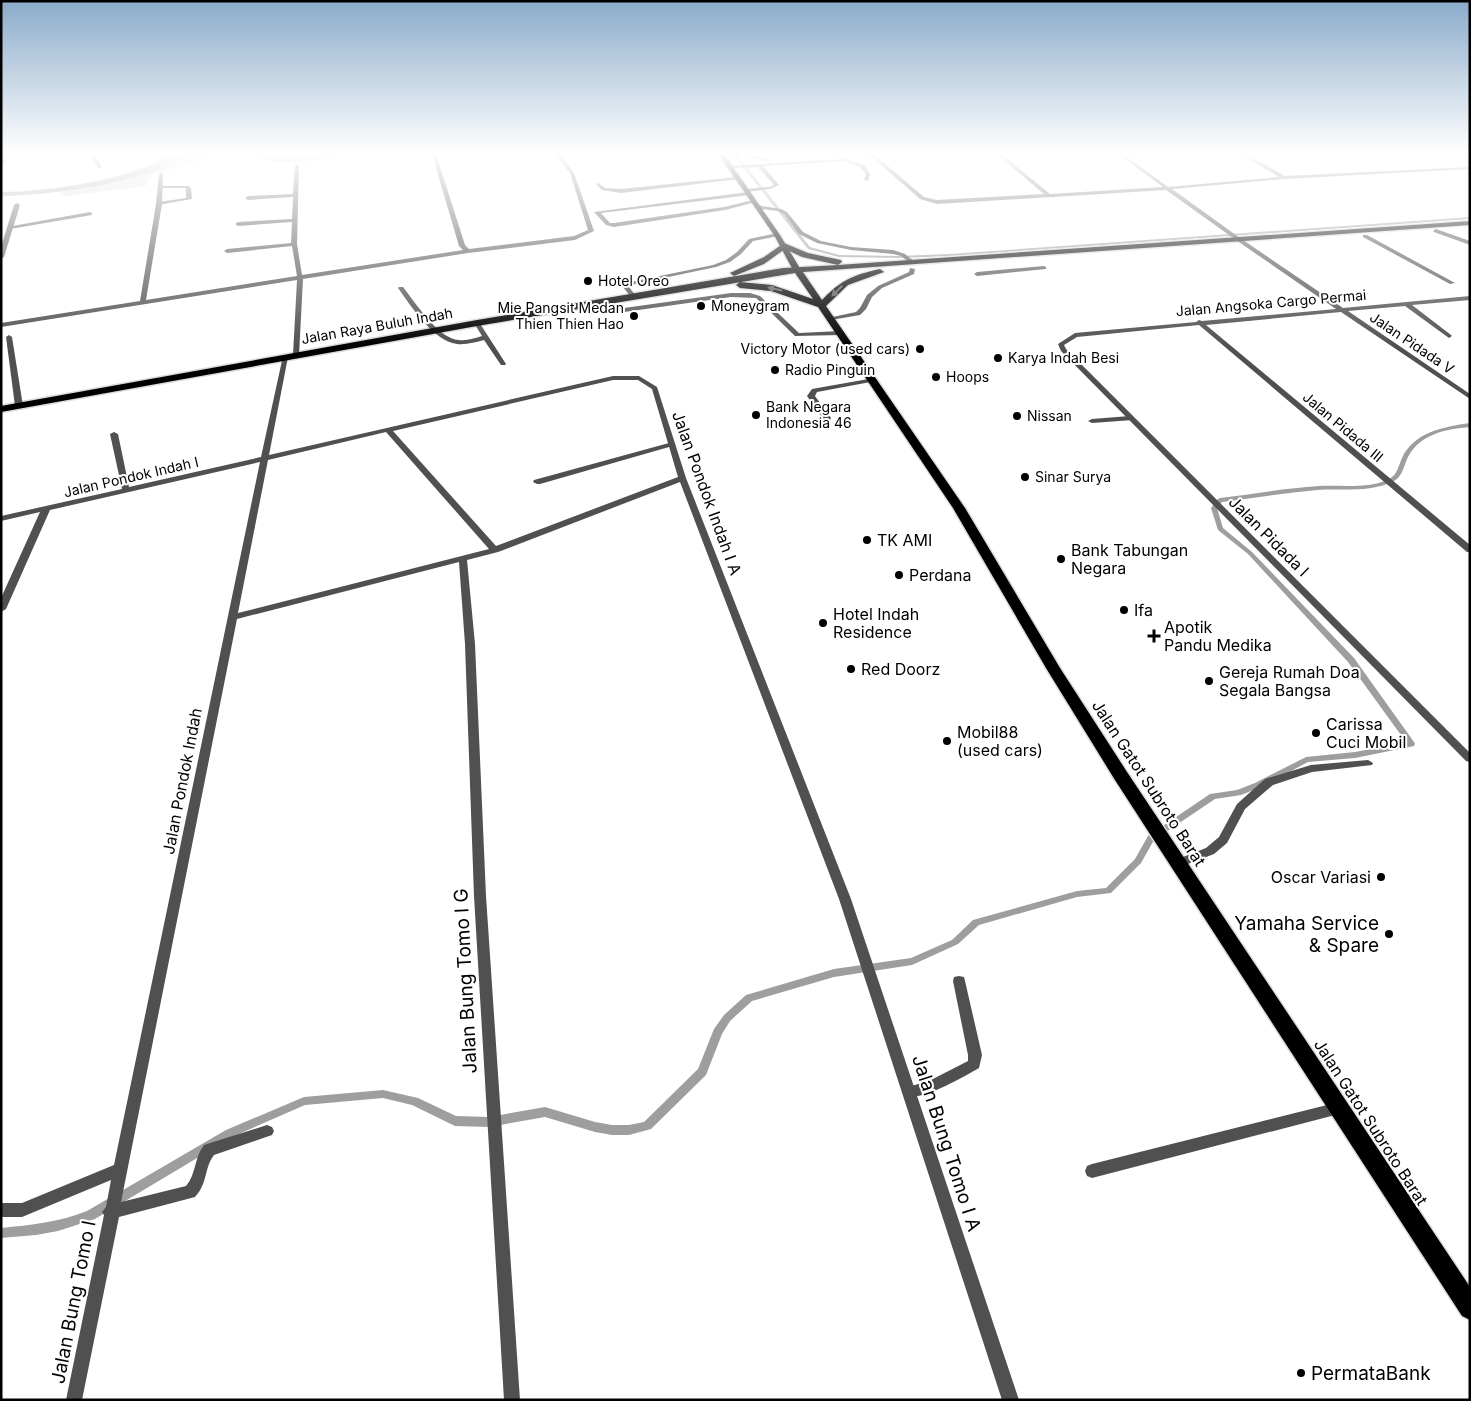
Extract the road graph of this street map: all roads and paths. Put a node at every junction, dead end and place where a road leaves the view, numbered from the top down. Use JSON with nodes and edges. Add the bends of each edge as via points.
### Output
{"nodes":[{"id":1,"x":14,"y":216,"type":"edge"},
{"id":2,"x":75,"y":216,"type":"edge"},
{"id":3,"x":156,"y":216,"type":"edge"},
{"id":4,"x":295,"y":216,"type":"edge"},
{"id":5,"x":453,"y":216,"type":"edge"},
{"id":6,"x":586,"y":216,"type":"edge"},
{"id":7,"x":601,"y":216,"type":"edge"},
{"id":8,"x":670,"y":216,"type":"edge"},
{"id":9,"x":763,"y":216,"type":"edge"},
{"id":10,"x":788,"y":216,"type":"edge"},
{"id":11,"x":1208,"y":216,"type":"edge"},
{"id":12,"x":295,"y":220,"type":"junction"},
{"id":13,"x":1470,"y":223,"type":"edge"},
{"id":14,"x":238,"y":224,"type":"dead end"},
{"id":15,"x":10,"y":227,"type":"junction"},
{"id":16,"x":1470,"y":229,"type":"edge"},
{"id":17,"x":1436,"y":231,"type":"junction"},
{"id":18,"x":777,"y":235,"type":"junction"},
{"id":19,"x":1365,"y":236,"type":"junction"},
{"id":20,"x":1238,"y":239,"type":"junction"},
{"id":21,"x":1470,"y":243,"type":"edge"},
{"id":22,"x":294,"y":244,"type":"junction"},
{"id":23,"x":784,"y":245,"type":"junction"},
{"id":24,"x":1247,"y":245,"type":"junction"},
{"id":25,"x":227,"y":251,"type":"dead end"},
{"id":26,"x":468,"y":251,"type":"junction"},
{"id":27,"x":1,"y":257,"type":"edge"},
{"id":28,"x":1007,"y":262,"type":"junction"},
{"id":29,"x":912,"y":266,"type":"junction"},
{"id":30,"x":887,"y":267,"type":"junction"},
{"id":31,"x":1044,"y":268,"type":"dead end"},
{"id":32,"x":1016,"y":271,"type":"junction"},
{"id":33,"x":799,"y":273,"type":"junction"},
{"id":34,"x":977,"y":274,"type":"dead end"},
{"id":35,"x":300,"y":279,"type":"junction"},
{"id":36,"x":1452,"y":283,"type":"dead end"},
{"id":37,"x":705,"y":284,"type":"junction"},
{"id":38,"x":401,"y":288,"type":"dead end"},
{"id":39,"x":633,"y":296,"type":"junction"},
{"id":40,"x":1470,"y":298,"type":"edge"},
{"id":41,"x":601,"y":301,"type":"junction"},
{"id":42,"x":143,"y":302,"type":"junction"},
{"id":43,"x":1406,"y":304,"type":"junction"},
{"id":44,"x":1341,"y":309,"type":"junction"},
{"id":45,"x":826,"y":312,"type":"junction"},
{"id":46,"x":1200,"y":322,"type":"junction"},
{"id":47,"x":477,"y":323,"type":"junction"},
{"id":48,"x":1,"y":325,"type":"edge"},
{"id":49,"x":436,"y":330,"type":"junction"},
{"id":50,"x":840,"y":333,"type":"junction"},
{"id":51,"x":1075,"y":335,"type":"joint"},
{"id":52,"x":1449,"y":336,"type":"dead end"},
{"id":53,"x":9,"y":337,"type":"dead end"},
{"id":54,"x":487,"y":337,"type":"junction"},
{"id":55,"x":296,"y":355,"type":"junction"},
{"id":56,"x":284,"y":357,"type":"junction"},
{"id":57,"x":503,"y":364,"type":"dead end"},
{"id":58,"x":874,"y":380,"type":"junction"},
{"id":59,"x":1470,"y":397,"type":"edge"},
{"id":60,"x":19,"y":406,"type":"junction"},
{"id":61,"x":1,"y":409,"type":"edge"},
{"id":62,"x":827,"y":418,"type":"dead end"},
{"id":63,"x":1130,"y":418,"type":"junction"},
{"id":64,"x":1092,"y":421,"type":"dead end"},
{"id":65,"x":388,"y":430,"type":"junction"},
{"id":66,"x":114,"y":434,"type":"dead end"},
{"id":67,"x":672,"y":445,"type":"junction"},
{"id":68,"x":265,"y":459,"type":"junction"},
{"id":69,"x":682,"y":478,"type":"junction"},
{"id":70,"x":537,"y":482,"type":"dead end"},
{"id":71,"x":126,"y":491,"type":"junction"},
{"id":72,"x":46,"y":509,"type":"junction"},
{"id":73,"x":1,"y":518,"type":"edge"},
{"id":74,"x":495,"y":550,"type":"junction"},
{"id":75,"x":1470,"y":550,"type":"edge"},
{"id":76,"x":463,"y":559,"type":"junction"},
{"id":77,"x":1,"y":609,"type":"edge"},
{"id":78,"x":231,"y":618,"type":"junction"},
{"id":79,"x":1470,"y":759,"type":"edge"},
{"id":80,"x":1368,"y":763,"type":"dead end"},
{"id":81,"x":1177,"y":864,"type":"junction"},
{"id":82,"x":845,"y":898,"type":"joint"},
{"id":83,"x":959,"y":981,"type":"dead end"},
{"id":84,"x":909,"y":1092,"type":"junction"},
{"id":85,"x":1339,"y":1108,"type":"junction"},
{"id":86,"x":266,"y":1131,"type":"dead end"},
{"id":87,"x":119,"y":1170,"type":"junction"},
{"id":88,"x":1092,"y":1171,"type":"dead end"},
{"id":89,"x":1,"y":1210,"type":"edge"},
{"id":90,"x":110,"y":1212,"type":"junction"},
{"id":91,"x":1470,"y":1308,"type":"edge"},
{"id":92,"x":74,"y":1400,"type":"edge"},
{"id":93,"x":512,"y":1400,"type":"edge"},
{"id":94,"x":1011,"y":1400,"type":"edge"}],
"edges":[{"from":1,"to":15,"type":"street"},
{"from":2,"to":15,"type":"street"},
{"from":3,"to":42,"type":"street"},
{"from":4,"to":12,"type":"street"},
{"from":5,"to":26,"type":"street","via":[[462,246]]},
{"from":6,"to":26,"type":"street","via":[[591,231],[575,238]]},
{"from":7,"to":8,"type":"street","via":[[614,225]]},
{"from":9,"to":18,"type":"main road"},
{"from":10,"to":29,"type":"street","via":[[801,233],[825,244],[893,252],[903,255]]},
{"from":11,"to":20,"type":"street","name":"Jalan Pidada V"},
{"from":12,"to":14,"type":"street"},
{"from":12,"to":22,"type":"street"},
{"from":13,"to":20,"type":"highway"},
{"from":15,"to":27,"type":"street"},
{"from":16,"to":17,"type":"highway"},
{"from":17,"to":19,"type":"highway"},
{"from":17,"to":21,"type":"street"},
{"from":18,"to":23,"type":"main road"},
{"from":18,"to":39,"type":"street","via":[[751,240],[740,253],[714,266],[628,284],[626,287]]},
{"from":19,"to":24,"type":"highway"},
{"from":19,"to":36,"type":"street"},
{"from":20,"to":24,"type":"street","name":"Jalan Pidada V"},
{"from":20,"to":29,"type":"highway"},
{"from":22,"to":25,"type":"street"},
{"from":22,"to":35,"type":"street"},
{"from":23,"to":30,"type":"highway","via":[[805,255]]},
{"from":23,"to":33,"type":"main road"},
{"from":23,"to":37,"type":"highway","via":[[756,265]]},
{"from":24,"to":28,"type":"highway"},
{"from":24,"to":44,"type":"street","name":"Jalan Pidada V"},
{"from":26,"to":35,"type":"street"},
{"from":28,"to":29,"type":"highway"},
{"from":28,"to":32,"type":"street"},
{"from":29,"to":30,"type":"highway"},
{"from":29,"to":45,"type":"street","via":[[912,273],[880,287],[858,314]]},
{"from":30,"to":33,"type":"highway","name":"Jalan Raya Buluh Indah"},
{"from":30,"to":45,"type":"highway","one_way":true,"via":[[836,290]]},
{"from":31,"to":32,"type":"street"},
{"from":32,"to":34,"type":"street"},
{"from":33,"to":37,"type":"highway","name":"Jalan Raya Buluh Indah"},
{"from":33,"to":45,"type":"highway","name":"Jalan Gatot Subroto Barat"},
{"from":35,"to":42,"type":"street"},
{"from":35,"to":55,"type":"street"},
{"from":37,"to":39,"type":"highway","name":"Jalan Raya Buluh Indah"},
{"from":45,"to":37,"type":"highway","one_way":true,"via":[[772,288]]},
{"from":38,"to":49,"type":"street"},
{"from":39,"to":41,"type":"highway","name":"Jalan Raya Buluh Indah"},
{"from":40,"to":43,"type":"street","name":"Jalan Angsoka Cargo Permai"},
{"from":41,"to":47,"type":"highway","name":"Jalan Raya Buluh Indah"},
{"from":41,"to":50,"type":"street","via":[[617,311],[750,295],[758,297],[797,335]]},
{"from":42,"to":48,"type":"street"},
{"from":43,"to":44,"type":"street","name":"Jalan Angsoka Cargo Permai"},
{"from":43,"to":52,"type":"street"},
{"from":44,"to":46,"type":"street","name":"Jalan Angsoka Cargo Permai"},
{"from":44,"to":59,"type":"street","name":"Jalan Pidada V"},
{"from":45,"to":50,"type":"highway","name":"Jalan Gatot Subroto Barat"},
{"from":46,"to":51,"type":"street","name":"Jalan Angsoka Cargo Permai"},
{"from":46,"to":75,"type":"street","name":"Jalan Pidada III"},
{"from":47,"to":49,"type":"highway","name":"Jalan Raya Buluh Indah"},
{"from":47,"to":54,"type":"street"},
{"from":49,"to":54,"type":"street","via":[[454,342]]},
{"from":49,"to":55,"type":"highway","name":"Jalan Raya Buluh Indah"},
{"from":50,"to":58,"type":"highway","name":"Jalan Gatot Subroto Barat"},
{"from":51,"to":63,"type":"street","name":"Jalan Pidada I","via":[[1061,344],[1063,350]]},
{"from":53,"to":60,"type":"street"},
{"from":54,"to":57,"type":"street"},
{"from":55,"to":56,"type":"highway","name":"Jalan Raya Buluh Indah"},
{"from":56,"to":60,"type":"highway","name":"Jalan Raya Buluh Indah"},
{"from":56,"to":68,"type":"street","name":"Jalan Pondok Indah"},
{"from":58,"to":62,"type":"street","via":[[814,390],[811,396]]},
{"from":58,"to":81,"type":"highway","name":"Jalan Gatot Subroto Barat","via":[[959,508],[1053,668]]},
{"from":60,"to":61,"type":"highway","name":"Jalan Raya Buluh Indah"},
{"from":63,"to":64,"type":"street"},
{"from":63,"to":79,"type":"street","name":"Jalan Pidada I"},
{"from":65,"to":67,"type":"street","name":"Jalan Pondok Indah I A","via":[[626,377],[639,378],[655,388]]},
{"from":65,"to":68,"type":"street","name":"Jalan Pondok Indah I A"},
{"from":65,"to":74,"type":"street"},
{"from":66,"to":71,"type":"street"},
{"from":67,"to":69,"type":"street","name":"Jalan Pondok Indah I A"},
{"from":67,"to":70,"type":"street"},
{"from":68,"to":71,"type":"street","name":"Jalan Pondok Indah I"},
{"from":68,"to":78,"type":"street","name":"Jalan Pondok Indah"},
{"from":69,"to":74,"type":"street"},
{"from":69,"to":82,"type":"street","name":"Jalan Pondok Indah I A"},
{"from":71,"to":72,"type":"street","name":"Jalan Pondok Indah I"},
{"from":72,"to":73,"type":"street","name":"Jalan Pondok Indah I"},
{"from":72,"to":77,"type":"street"},
{"from":74,"to":76,"type":"street"},
{"from":76,"to":78,"type":"street"},
{"from":76,"to":93,"type":"street","name":"Jalan Bung Tomo I G","via":[[480,896]]},
{"from":78,"to":87,"type":"street","name":"Jalan Pondok Indah"},
{"from":80,"to":81,"type":"street","via":[[1311,770],[1269,782],[1241,808],[1223,840],[1210,851]]},
{"from":81,"to":85,"type":"highway","name":"Jalan Gatot Subroto Barat"},
{"from":82,"to":84,"type":"street","name":"Jalan Bung Tomo I A"},
{"from":83,"to":84,"type":"street","via":[[975,1055],[974,1064],[932,1086]]},
{"from":84,"to":94,"type":"street","name":"Jalan Bung Tomo I A"},
{"from":85,"to":88,"type":"street"},
{"from":85,"to":91,"type":"highway","name":"Jalan Gatot Subroto Barat"},
{"from":86,"to":90,"type":"street","via":[[209,1150],[204,1157],[199,1182],[190,1192]]},
{"from":87,"to":89,"type":"street","via":[[22,1210]]},
{"from":87,"to":90,"type":"street","name":"Jalan Pondok Indah"},
{"from":90,"to":92,"type":"street","name":"Jalan Bung Tomo I"}]}
